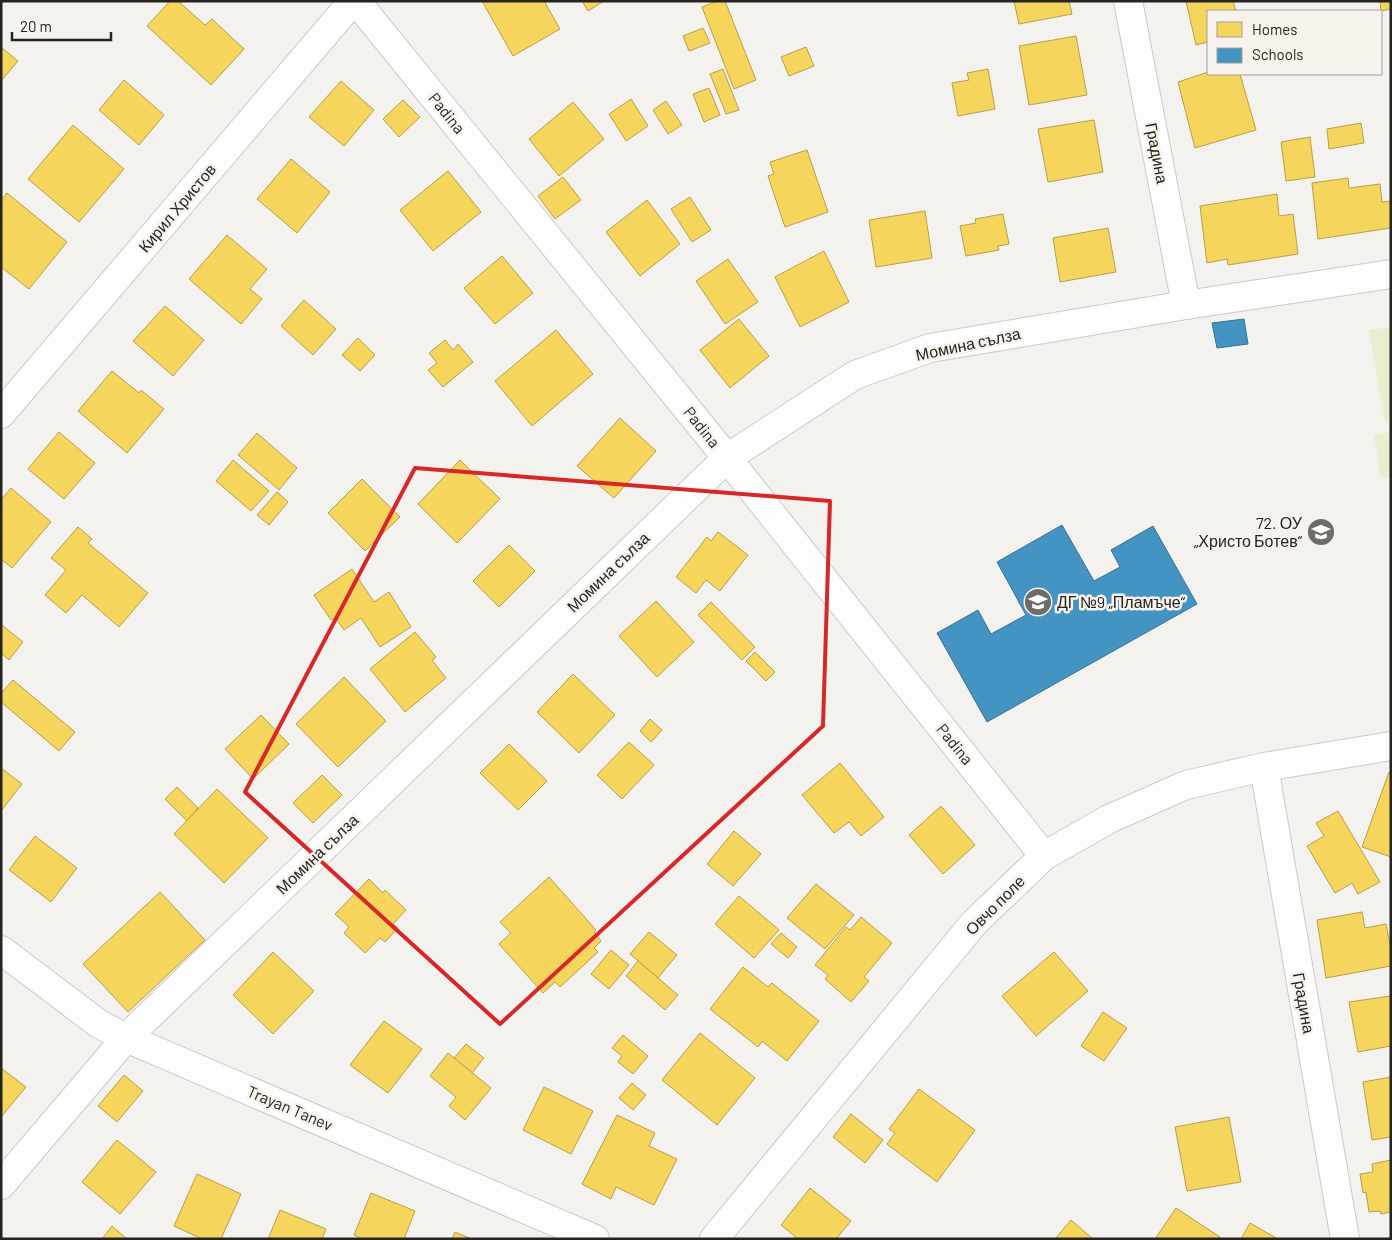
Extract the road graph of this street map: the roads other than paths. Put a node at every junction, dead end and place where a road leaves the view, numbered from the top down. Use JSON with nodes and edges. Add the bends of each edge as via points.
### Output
{"nodes":[{"id":1,"x":354,"y":1,"type":"edge"},
{"id":2,"x":1128,"y":1,"type":"edge"},
{"id":3,"x":1391,"y":274,"type":"edge"},
{"id":4,"x":1186,"y":305,"type":"junction"},
{"id":5,"x":1,"y":414,"type":"edge"},
{"id":6,"x":727,"y":458,"type":"junction"},
{"id":7,"x":1391,"y":746,"type":"edge"},
{"id":8,"x":1264,"y":767,"type":"junction"},
{"id":9,"x":1044,"y":856,"type":"junction"},
{"id":10,"x":1,"y":950,"type":"edge"},
{"id":11,"x":126,"y":1038,"type":"junction"},
{"id":12,"x":1,"y":1185,"type":"edge"},
{"id":13,"x":596,"y":1239,"type":"edge"},
{"id":14,"x":714,"y":1239,"type":"edge"},
{"id":15,"x":1345,"y":1239,"type":"edge"}],
"edges":[{"from":1,"to":5,"type":"street","name":"Кирил Христов"},
{"from":1,"to":6,"type":"street","name":"Padina"},
{"from":2,"to":4,"type":"street","name":"Градина"},
{"from":3,"to":4,"type":"street","name":"Момина сълза"},
{"from":4,"to":6,"type":"street","name":"Момина сълза","via":[[930,348],[855,375]]},
{"from":6,"to":9,"type":"street","name":"Padina"},
{"from":6,"to":11,"type":"street","name":"Момина сълза"},
{"from":7,"to":8,"type":"street","name":"Овчо поле"},
{"from":8,"to":9,"type":"street","name":"Овчо поле","via":[[1186,785],[1109,819]]},
{"from":8,"to":15,"type":"street","name":"Градина"},
{"from":9,"to":14,"type":"street","name":"Овчо поле","via":[[974,923]]},
{"from":10,"to":11,"type":"street","name":"Trayan Tanev","via":[[99,1024]]},
{"from":11,"to":12,"type":"street","name":"Момина сълза"},
{"from":11,"to":13,"type":"street","name":"Trayan Tanev"}]}
